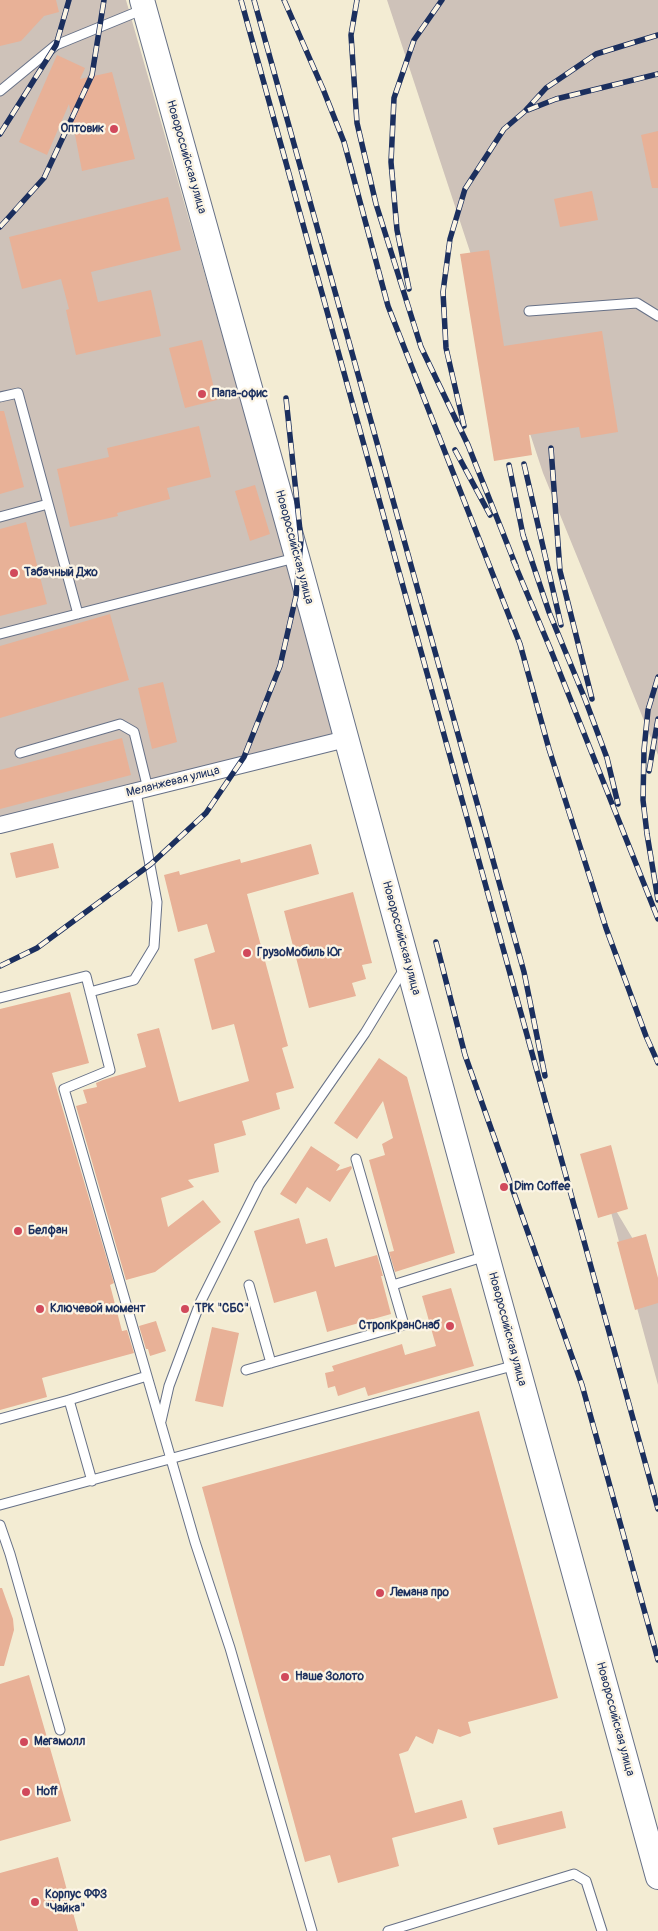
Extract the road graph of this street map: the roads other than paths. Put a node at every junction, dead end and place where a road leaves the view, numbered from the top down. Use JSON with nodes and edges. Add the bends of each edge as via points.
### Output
{"nodes":[{"id":1,"x":143,"y":5,"type":"edge"},
{"id":2,"x":0,"y":91,"type":"edge"},
{"id":3,"x":529,"y":311,"type":"dead end"},
{"id":4,"x":658,"y":316,"type":"edge"},
{"id":5,"x":0,"y":398,"type":"edge"},
{"id":6,"x":48,"y":504,"type":"junction"},
{"id":7,"x":0,"y":517,"type":"edge"},
{"id":8,"x":297,"y":557,"type":"junction"},
{"id":9,"x":78,"y":614,"type":"junction"},
{"id":10,"x":0,"y":634,"type":"edge"},
{"id":11,"x":346,"y":739,"type":"junction"},
{"id":12,"x":20,"y":753,"type":"dead end"},
{"id":13,"x":142,"y":790,"type":"junction"},
{"id":14,"x":0,"y":826,"type":"edge"},
{"id":15,"x":407,"y":964,"type":"junction"},
{"id":16,"x":90,"y":992,"type":"junction"},
{"id":17,"x":0,"y":998,"type":"edge"},
{"id":18,"x":356,"y":1159,"type":"dead end"},
{"id":19,"x":487,"y":1256,"type":"junction"},
{"id":20,"x":249,"y":1285,"type":"dead end"},
{"id":21,"x":393,"y":1285,"type":"junction"},
{"id":22,"x":271,"y":1363,"type":"junction"},
{"id":23,"x":517,"y":1365,"type":"junction"},
{"id":24,"x":246,"y":1370,"type":"dead end"},
{"id":25,"x":147,"y":1376,"type":"junction"},
{"id":26,"x":69,"y":1400,"type":"junction"},
{"id":27,"x":0,"y":1419,"type":"edge"},
{"id":28,"x":161,"y":1424,"type":"junction"},
{"id":29,"x":171,"y":1459,"type":"junction"},
{"id":30,"x":92,"y":1481,"type":"junction"},
{"id":31,"x":0,"y":1505,"type":"edge"},
{"id":32,"x":0,"y":1525,"type":"edge"},
{"id":33,"x":60,"y":1730,"type":"dead end"},
{"id":34,"x":658,"y":1877,"type":"edge"},
{"id":35,"x":312,"y":1931,"type":"edge"},
{"id":36,"x":388,"y":1931,"type":"edge"},
{"id":37,"x":602,"y":1931,"type":"edge"}],
"edges":[{"from":1,"to":2,"type":"lane","via":[[56,45]]},
{"from":1,"to":8,"type":"main road","name":"Новороссийская улица"},
{"from":3,"to":4,"type":"lane","via":[[637,303]]},
{"from":5,"to":6,"type":"lane","via":[[18,393]]},
{"from":6,"to":7,"type":"lane"},
{"from":6,"to":9,"type":"lane"},
{"from":8,"to":9,"type":"lane"},
{"from":8,"to":11,"type":"main road","name":"Новороссийская улица"},
{"from":9,"to":10,"type":"lane"},
{"from":11,"to":13,"type":"street","name":"Меланжевая улица"},
{"from":11,"to":15,"type":"main road","name":"Новороссийская улица"},
{"from":12,"to":13,"type":"lane","via":[[120,724],[134,732]]},
{"from":13,"to":14,"type":"street","name":"Меланжевая улица"},
{"from":13,"to":16,"type":"lane","via":[[157,902],[154,947],[134,980]]},
{"from":15,"to":19,"type":"main road","name":"Новороссийская улица"},
{"from":15,"to":28,"type":"lane","via":[[365,1033],[259,1185],[200,1303],[169,1386]]},
{"from":16,"to":17,"type":"lane","via":[[86,976]]},
{"from":16,"to":25,"type":"lane","via":[[110,1070],[64,1089]]},
{"from":18,"to":21,"type":"lane"},
{"from":19,"to":21,"type":"lane"},
{"from":19,"to":23,"type":"main road","name":"Новороссийская улица"},
{"from":20,"to":22,"type":"lane"},
{"from":21,"to":22,"type":"lane","via":[[404,1325]]},
{"from":22,"to":24,"type":"lane"},
{"from":23,"to":29,"type":"lane"},
{"from":23,"to":34,"type":"main road","name":"Новороссийская улица"},
{"from":25,"to":26,"type":"lane"},
{"from":25,"to":28,"type":"lane"},
{"from":26,"to":27,"type":"lane"},
{"from":26,"to":30,"type":"lane"},
{"from":28,"to":29,"type":"lane"},
{"from":29,"to":30,"type":"lane"},
{"from":29,"to":35,"type":"lane"},
{"from":30,"to":31,"type":"lane"},
{"from":32,"to":33,"type":"lane"},
{"from":36,"to":37,"type":"lane","via":[[574,1874],[586,1881]]}]}
